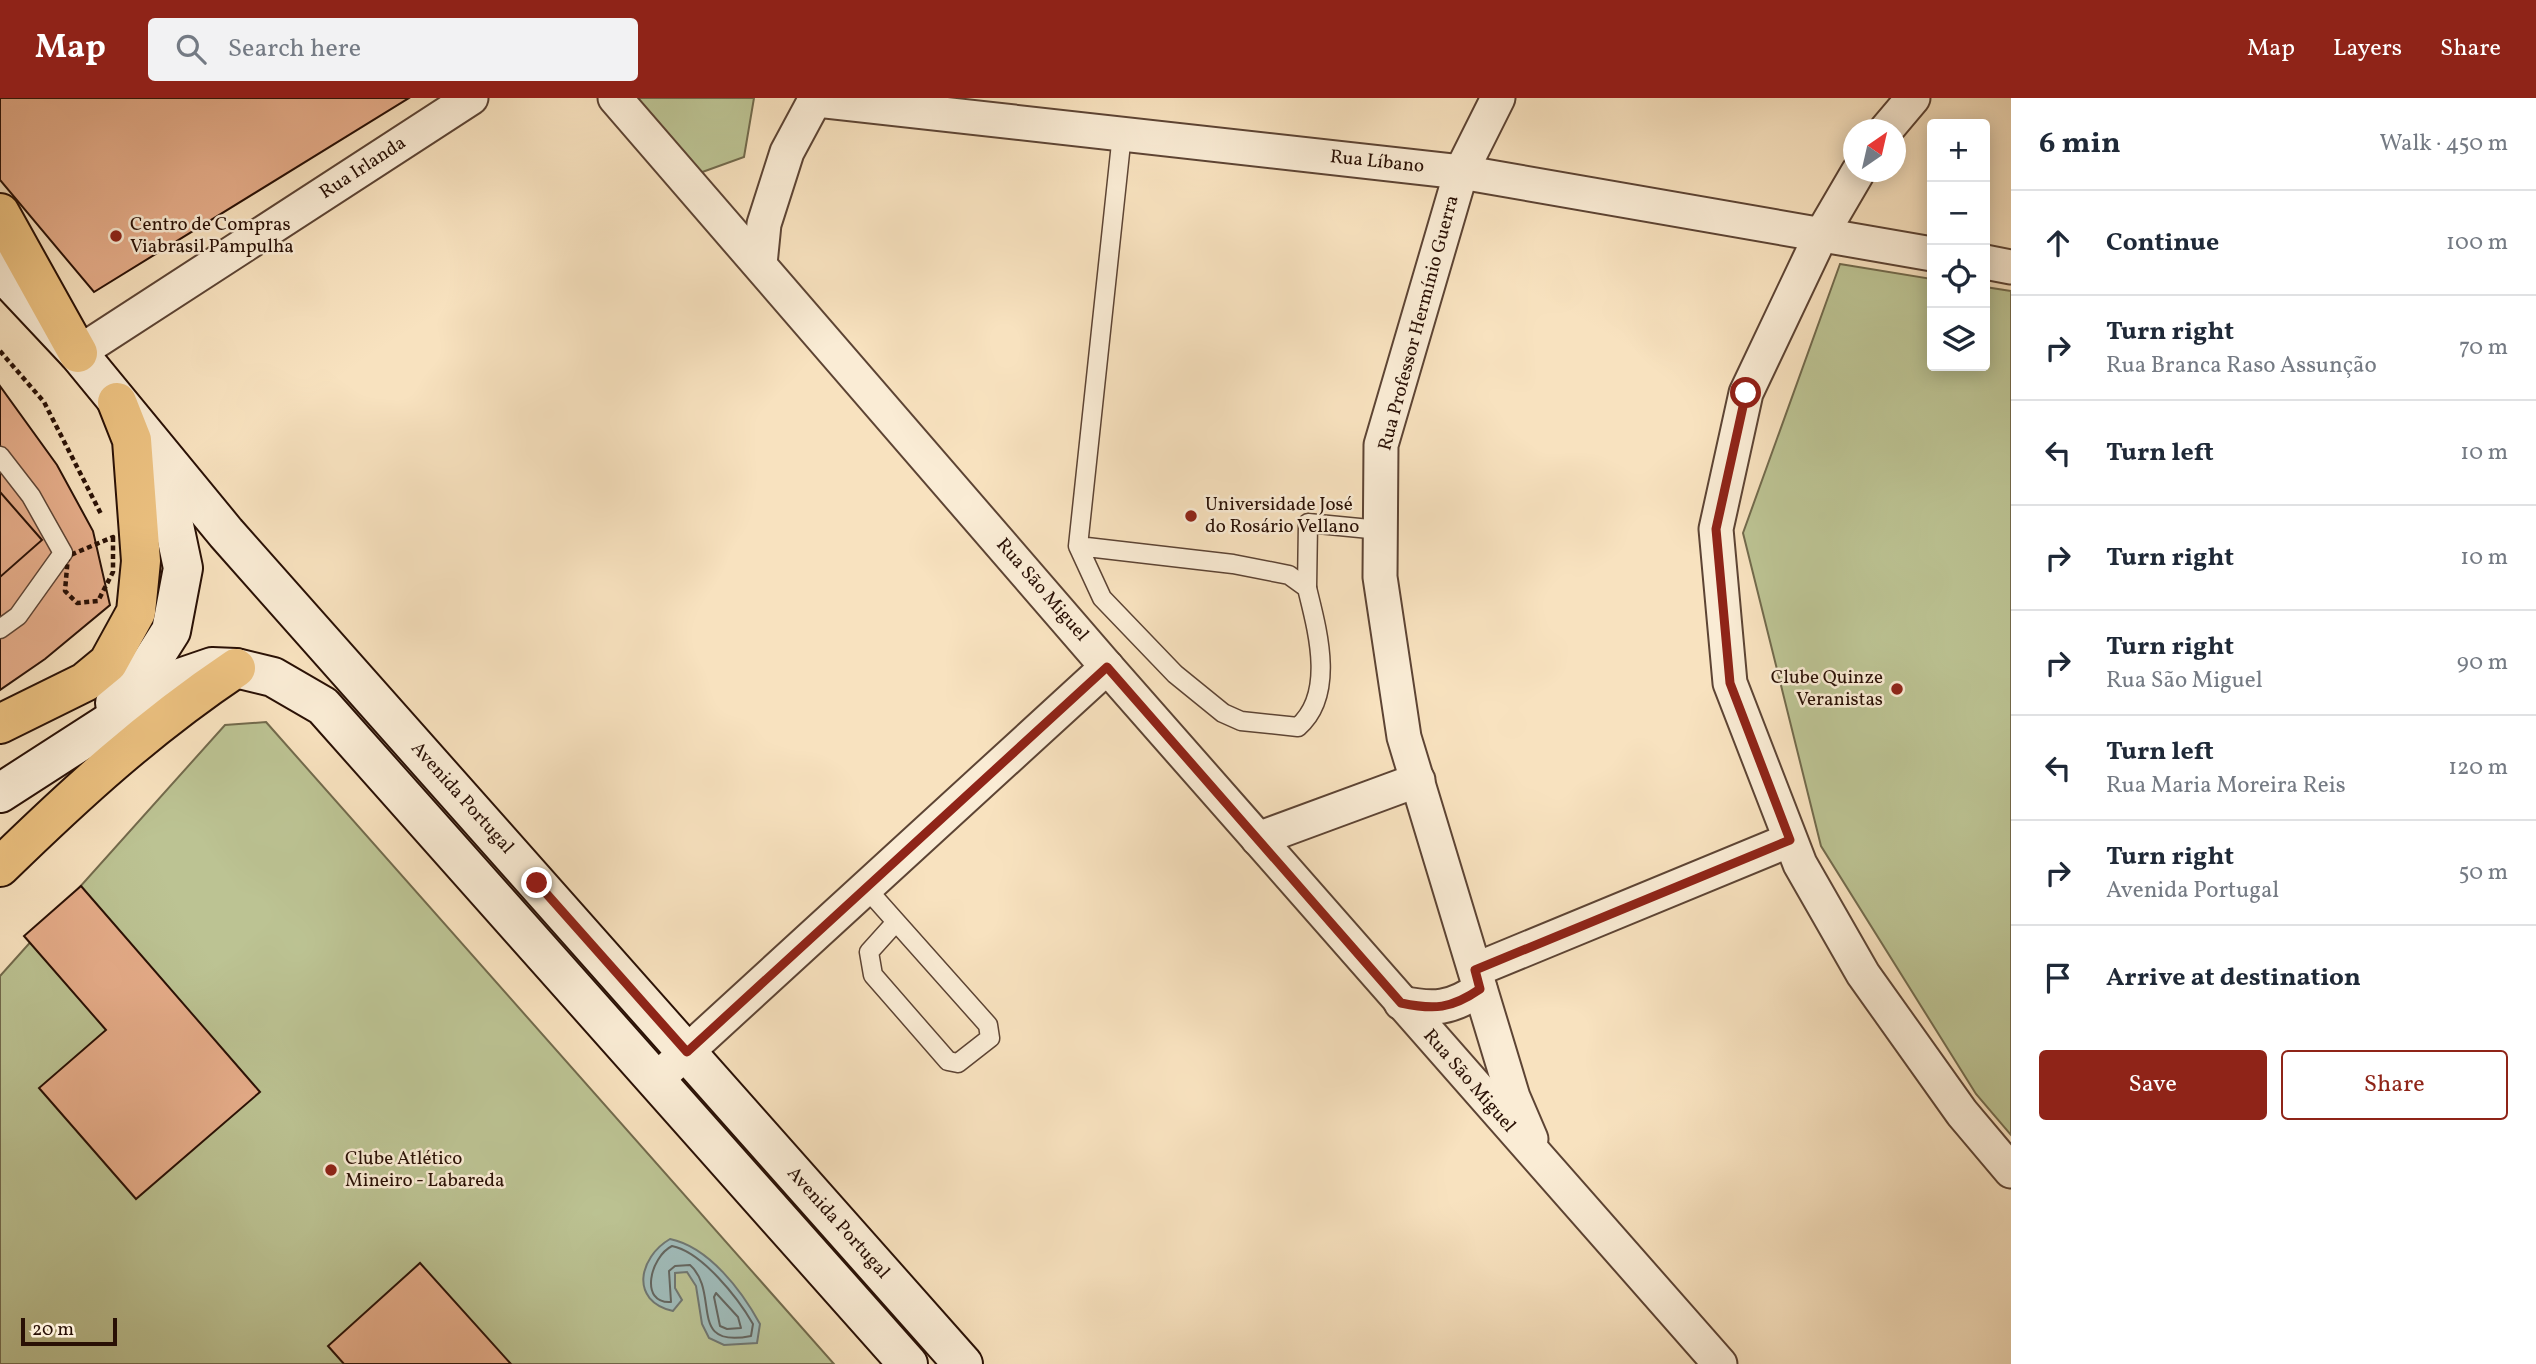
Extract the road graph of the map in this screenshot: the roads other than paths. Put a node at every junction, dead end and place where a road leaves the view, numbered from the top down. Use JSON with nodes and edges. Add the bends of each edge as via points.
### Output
{"nodes":[{"id":1,"x":471,"y":98,"type":"edge"},
{"id":2,"x":615,"y":98,"type":"edge"},
{"id":3,"x":1498,"y":98,"type":"edge"},
{"id":4,"x":1913,"y":98,"type":"edge"},
{"id":5,"x":816,"y":99,"type":"edge"},
{"id":6,"x":1895,"y":119,"type":"edge"},
{"id":7,"x":1122,"y":134,"type":"junction"},
{"id":8,"x":1461,"y":172,"type":"junction"},
{"id":9,"x":1852,"y":182,"type":"edge"},
{"id":10,"x":0,"y":213,"type":"edge"},
{"id":11,"x":1821,"y":237,"type":"junction"},
{"id":12,"x":1927,"y":253,"type":"edge"},
{"id":13,"x":1990,"y":263,"type":"edge"},
{"id":14,"x":760,"y":264,"type":"junction"},
{"id":15,"x":2011,"y":267,"type":"edge"},
{"id":16,"x":0,"y":270,"type":"edge"},
{"id":17,"x":78,"y":353,"type":"junction"},
{"id":18,"x":117,"y":401,"type":"junction"},
{"id":19,"x":132,"y":440,"type":"junction"},
{"id":20,"x":0,"y":456,"type":"edge"},
{"id":21,"x":1380,"y":530,"type":"junction"},
{"id":22,"x":1078,"y":546,"type":"junction"},
{"id":23,"x":1307,"y":588,"type":"junction"},
{"id":24,"x":0,"y":613,"type":"edge"},
{"id":25,"x":18,"y":616,"type":"junction"},
{"id":26,"x":0,"y":629,"type":"edge"},
{"id":27,"x":1107,"y":667,"type":"junction"},
{"id":28,"x":236,"y":668,"type":"junction"},
{"id":29,"x":0,"y":724,"type":"edge"},
{"id":30,"x":38,"y":767,"type":"junction"},
{"id":31,"x":1418,"y":780,"type":"junction"},
{"id":32,"x":0,"y":793,"type":"edge"},
{"id":33,"x":1258,"y":839,"type":"junction"},
{"id":34,"x":1790,"y":840,"type":"junction"},
{"id":35,"x":0,"y":867,"type":"edge"},
{"id":36,"x":866,"y":888,"type":"junction"},
{"id":37,"x":896,"y":922,"type":"junction"},
{"id":38,"x":1478,"y":980,"type":"junction"},
{"id":39,"x":1401,"y":1003,"type":"junction"},
{"id":40,"x":687,"y":1052,"type":"junction"},
{"id":41,"x":656,"y":1080,"type":"junction"},
{"id":42,"x":1541,"y":1163,"type":"junction"},
{"id":43,"x":2011,"y":1171,"type":"edge"},
{"id":44,"x":908,"y":1364,"type":"edge"},
{"id":45,"x":963,"y":1364,"type":"edge"},
{"id":46,"x":1720,"y":1364,"type":"edge"}],
"edges":[{"from":1,"to":17,"type":"street","name":"Rua Irlanda"},
{"from":2,"to":14,"type":"street","name":"Rua São Miguel"},
{"from":3,"to":8,"type":"street","name":"Rua Professor Hermínio Guerra"},
{"from":4,"to":6,"type":"street"},
{"from":5,"to":7,"type":"street","name":"Rua Líbano"},
{"from":5,"to":14,"type":"street","via":[[787,152],[764,224]]},
{"from":7,"to":8,"type":"street","name":"Rua Líbano"},
{"from":7,"to":22,"type":"lane"},
{"from":8,"to":11,"type":"street","name":"Rua Líbano"},
{"from":8,"to":21,"type":"street","name":"Rua Professor Hermínio Guerra","via":[[1381,445]]},
{"from":9,"to":11,"type":"street"},
{"from":10,"to":17,"type":"highway"},
{"from":11,"to":12,"type":"street","name":"Rua Líbano"},
{"from":11,"to":34,"type":"street","via":[[1746,393],[1716,529],[1730,683]]},
{"from":13,"to":15,"type":"street"},
{"from":14,"to":27,"type":"street","name":"Rua São Miguel"},
{"from":16,"to":17,"type":"main road","name":"Avenida Portugal"},
{"from":17,"to":18,"type":"main road","name":"Avenida Portugal"},
{"from":18,"to":19,"type":"highway"},
{"from":18,"to":40,"type":"main road","name":"Avenida Portugal","via":[[226,533]]},
{"from":19,"to":29,"type":"highway","via":[[127,538],[136,612],[108,663],[85,682]]},
{"from":19,"to":30,"type":"main road","via":[[169,502],[181,558],[171,631],[145,672],[114,705]]},
{"from":20,"to":25,"type":"lane","via":[[32,496],[63,553]]},
{"from":21,"to":23,"type":"lane","via":[[1308,523]]},
{"from":21,"to":31,"type":"street","name":"Rua Professor Hermínio Guerra","via":[[1382,591],[1404,737]]},
{"from":22,"to":23,"type":"lane","via":[[1289,575]]},
{"from":22,"to":23,"type":"lane","via":[[1102,598],[1175,674],[1241,722],[1298,727],[1304,722],[1320,689],[1318,634]]},
{"from":24,"to":25,"type":"lane"},
{"from":25,"to":26,"type":"lane"},
{"from":27,"to":33,"type":"street","name":"Rua São Miguel"},
{"from":27,"to":36,"type":"street"},
{"from":28,"to":30,"type":"main road","via":[[212,667],[177,679]]},
{"from":28,"to":35,"type":"highway","via":[[97,773]]},
{"from":28,"to":41,"type":"main road","via":[[273,677],[323,706]]},
{"from":30,"to":32,"type":"main road"},
{"from":31,"to":33,"type":"street"},
{"from":31,"to":38,"type":"street","name":"Rua Professor Hermínio Guerra"},
{"from":33,"to":39,"type":"street","name":"Rua São Miguel"},
{"from":34,"to":38,"type":"street"},
{"from":34,"to":43,"type":"street","via":[[1863,974],[1962,1113]]},
{"from":36,"to":37,"type":"lane"},
{"from":36,"to":40,"type":"street"},
{"from":37,"to":37,"type":"lane","via":[[988,1025],[990,1038],[958,1063],[948,1061],[873,975],[869,952]]},
{"from":38,"to":39,"type":"street","via":[[1463,1001],[1431,1010]]},
{"from":38,"to":42,"type":"street","name":"Rua Professor Hermínio Guerra","via":[[1513,1097]]},
{"from":39,"to":42,"type":"street","name":"Rua São Miguel"},
{"from":40,"to":41,"type":"street"},
{"from":40,"to":45,"type":"main road","name":"Avenida Portugal"},
{"from":41,"to":44,"type":"main road"},
{"from":42,"to":46,"type":"street","name":"Rua São Miguel"}]}
